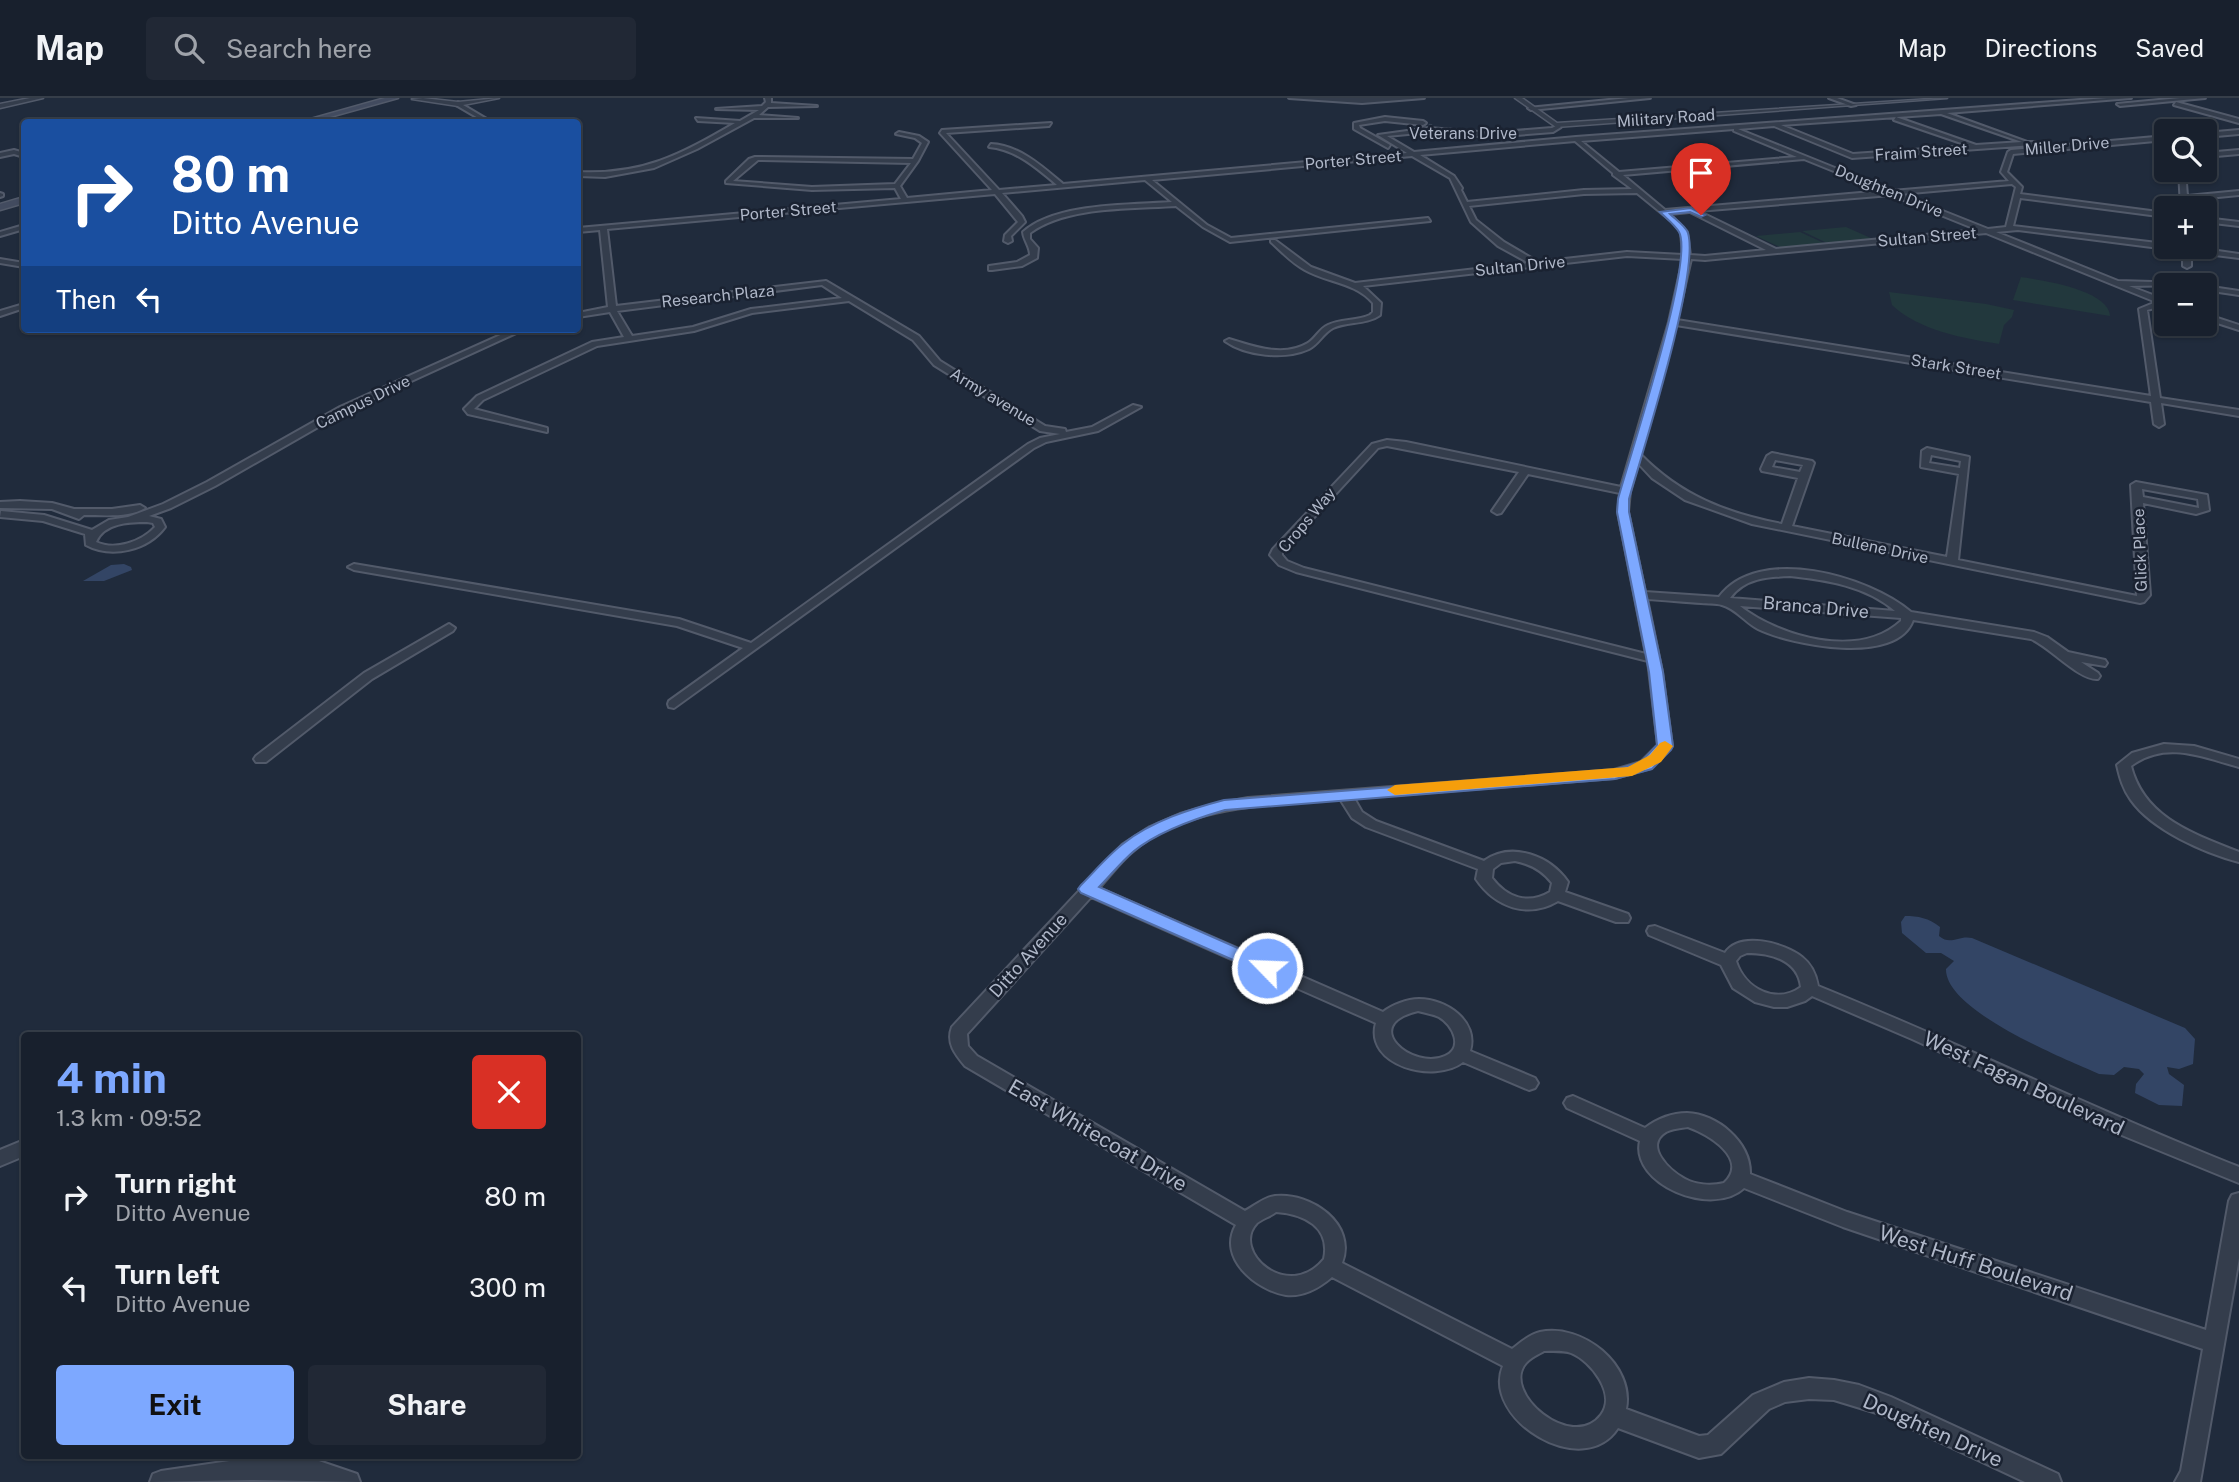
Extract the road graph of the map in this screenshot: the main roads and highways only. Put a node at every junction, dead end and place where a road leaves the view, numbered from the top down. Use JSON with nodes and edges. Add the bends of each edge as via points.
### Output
{"nodes":[{"id":1,"x":383,"y":98,"type":"edge"},
{"id":2,"x":394,"y":98,"type":"edge"},
{"id":3,"x":305,"y":119,"type":"edge"},
{"id":4,"x":315,"y":119,"type":"edge"},
{"id":5,"x":21,"y":198,"type":"edge"},
{"id":6,"x":0,"y":200,"type":"edge"}],
"edges":[{"from":1,"to":3,"type":"main road"},
{"from":2,"to":4,"type":"main road"},
{"from":5,"to":6,"type":"main road"}]}
